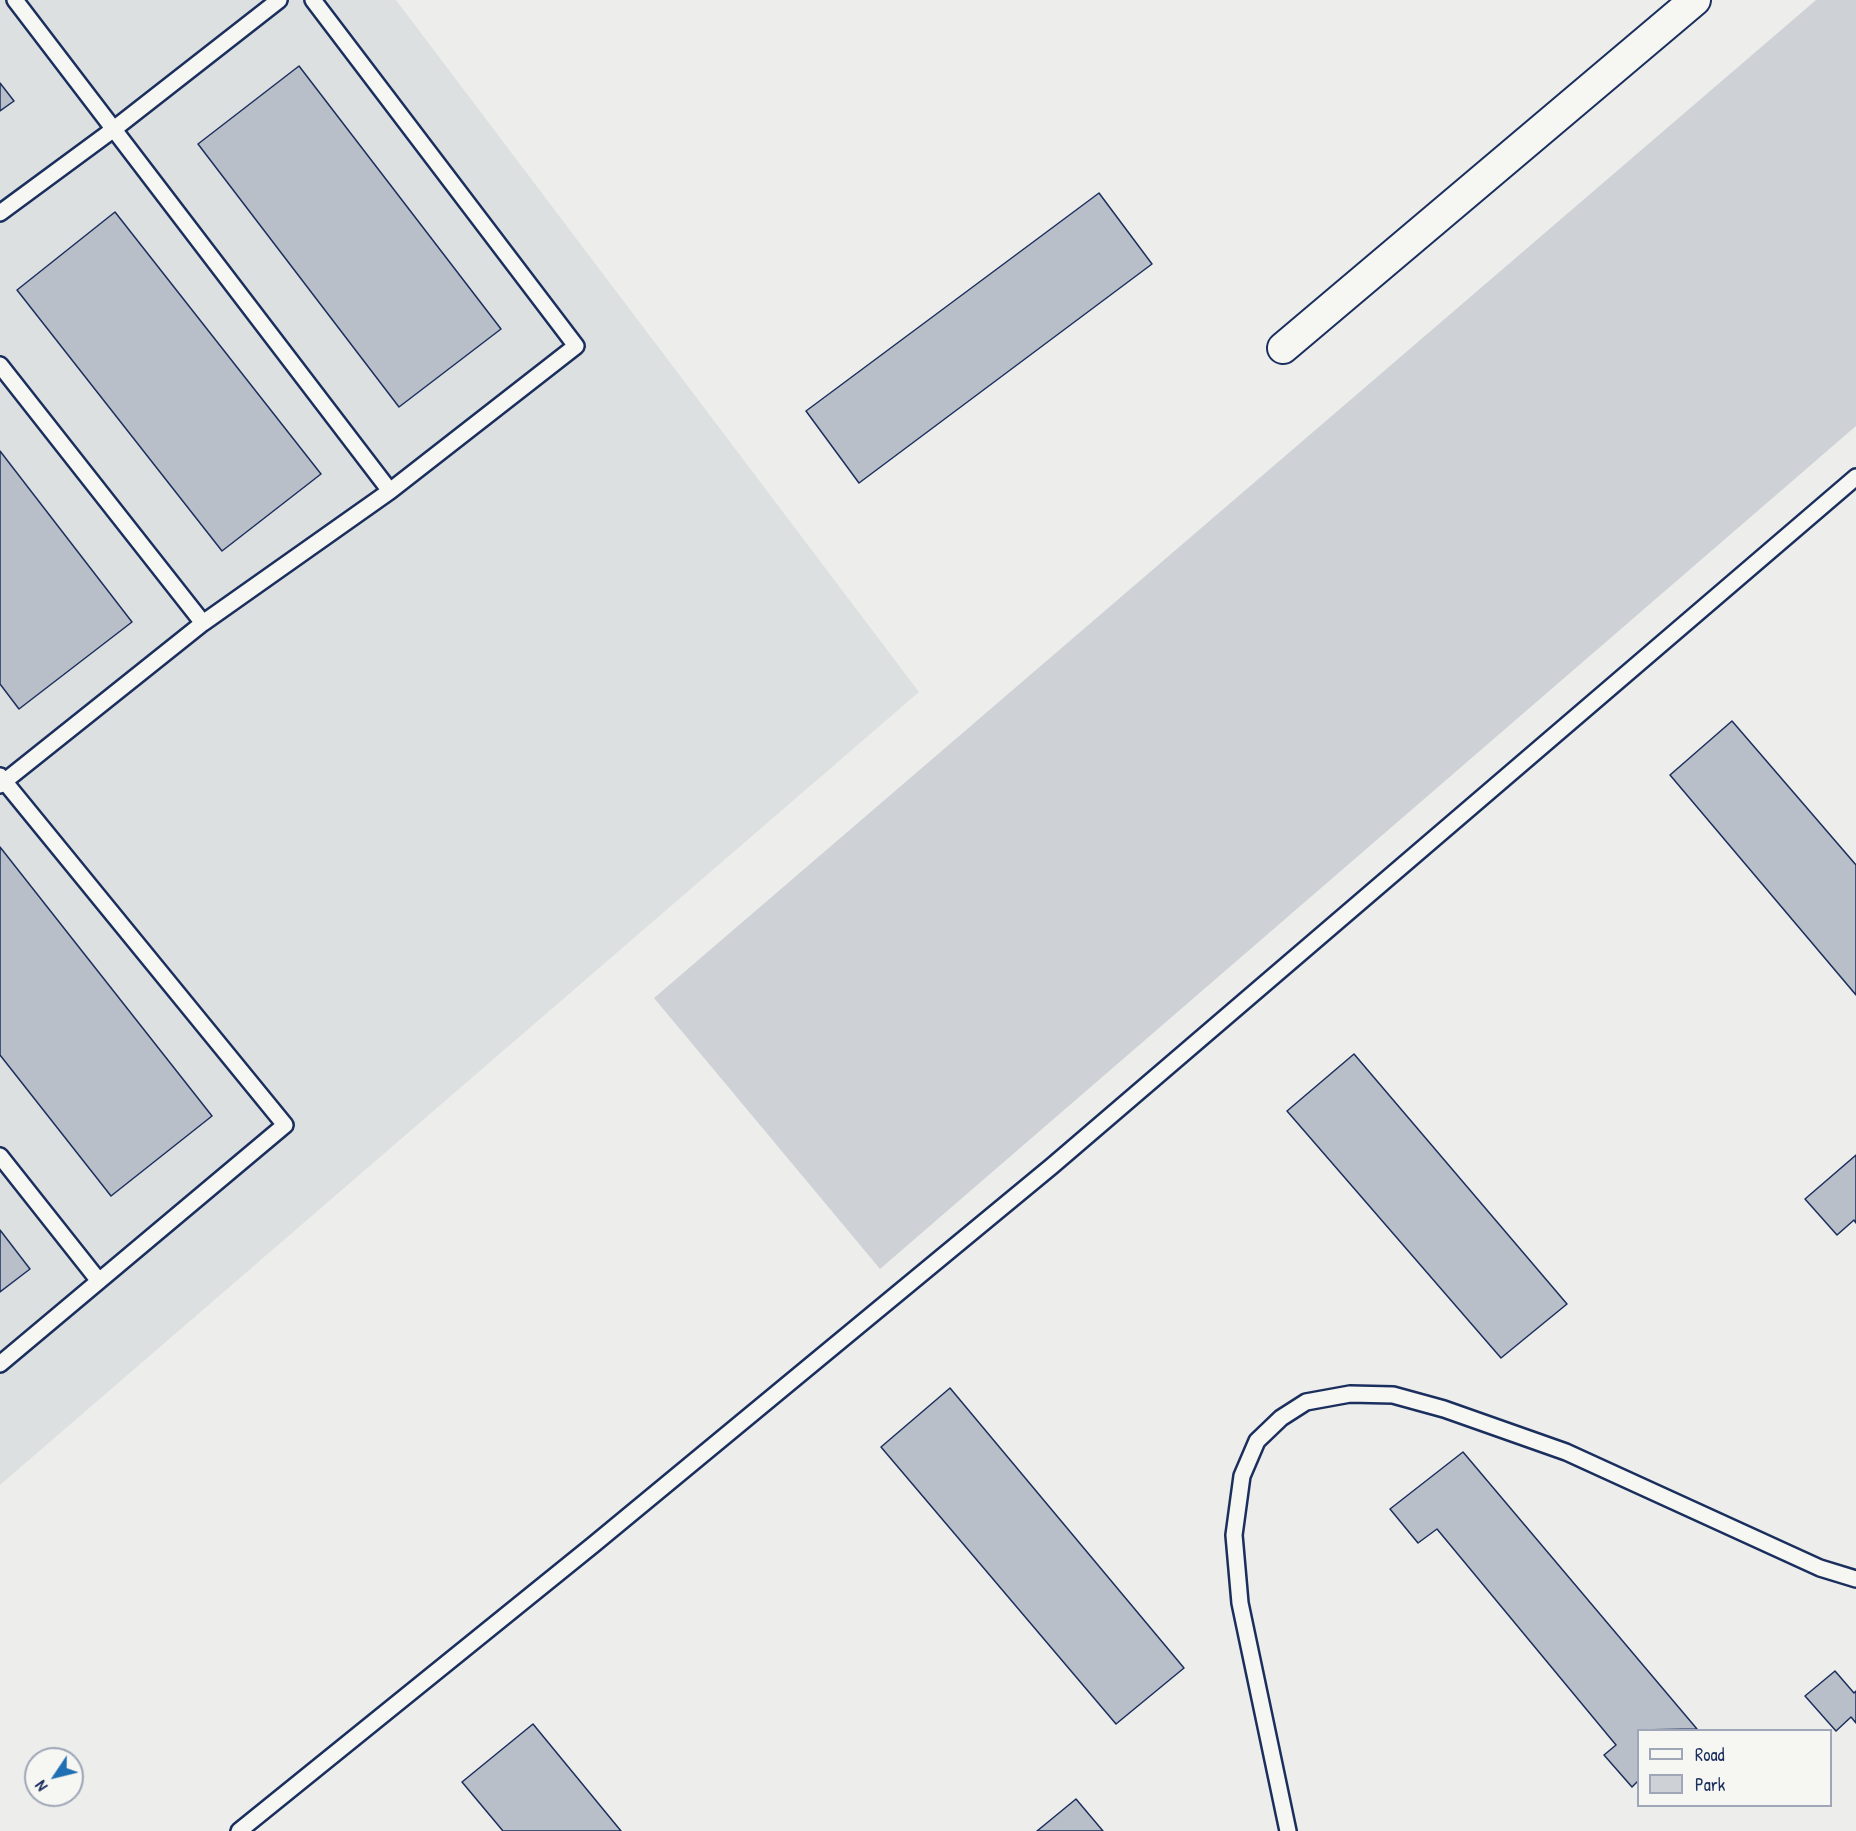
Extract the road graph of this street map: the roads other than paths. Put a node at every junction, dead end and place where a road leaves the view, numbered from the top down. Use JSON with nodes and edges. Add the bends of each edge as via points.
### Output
{"nodes":[{"id":1,"x":15,"y":0,"type":"edge"},
{"id":2,"x":279,"y":0,"type":"edge"},
{"id":3,"x":313,"y":0,"type":"edge"},
{"id":4,"x":1695,"y":0,"type":"edge"},
{"id":5,"x":114,"y":129,"type":"junction"},
{"id":6,"x":0,"y":213,"type":"edge"},
{"id":7,"x":1283,"y":348,"type":"dead end"},
{"id":8,"x":0,"y":365,"type":"edge"},
{"id":9,"x":1856,"y":477,"type":"edge"},
{"id":10,"x":390,"y":491,"type":"junction"},
{"id":11,"x":203,"y":623,"type":"junction"},
{"id":12,"x":1,"y":781,"type":"edge"},
{"id":13,"x":0,"y":1156,"type":"edge"},
{"id":14,"x":99,"y":1281,"type":"junction"},
{"id":15,"x":0,"y":1364,"type":"edge"},
{"id":16,"x":1856,"y":1579,"type":"edge"},
{"id":17,"x":239,"y":1831,"type":"edge"},
{"id":18,"x":1288,"y":1831,"type":"edge"}],
"edges":[{"from":1,"to":5,"type":"lane"},
{"from":2,"to":5,"type":"lane"},
{"from":3,"to":10,"type":"lane","via":[[576,346]]},
{"from":4,"to":7,"type":"street"},
{"from":5,"to":6,"type":"lane"},
{"from":5,"to":10,"type":"lane"},
{"from":8,"to":11,"type":"lane"},
{"from":9,"to":17,"type":"lane","via":[[1052,1166]]},
{"from":10,"to":11,"type":"lane"},
{"from":11,"to":12,"type":"lane"},
{"from":12,"to":14,"type":"lane","via":[[285,1125]]},
{"from":13,"to":14,"type":"lane"},
{"from":14,"to":15,"type":"lane"},
{"from":16,"to":18,"type":"lane","via":[[1820,1569],[1566,1452],[1444,1409],[1393,1395],[1350,1394],[1306,1402],[1281,1418],[1257,1441],[1242,1476],[1234,1535],[1240,1603]]}]}
